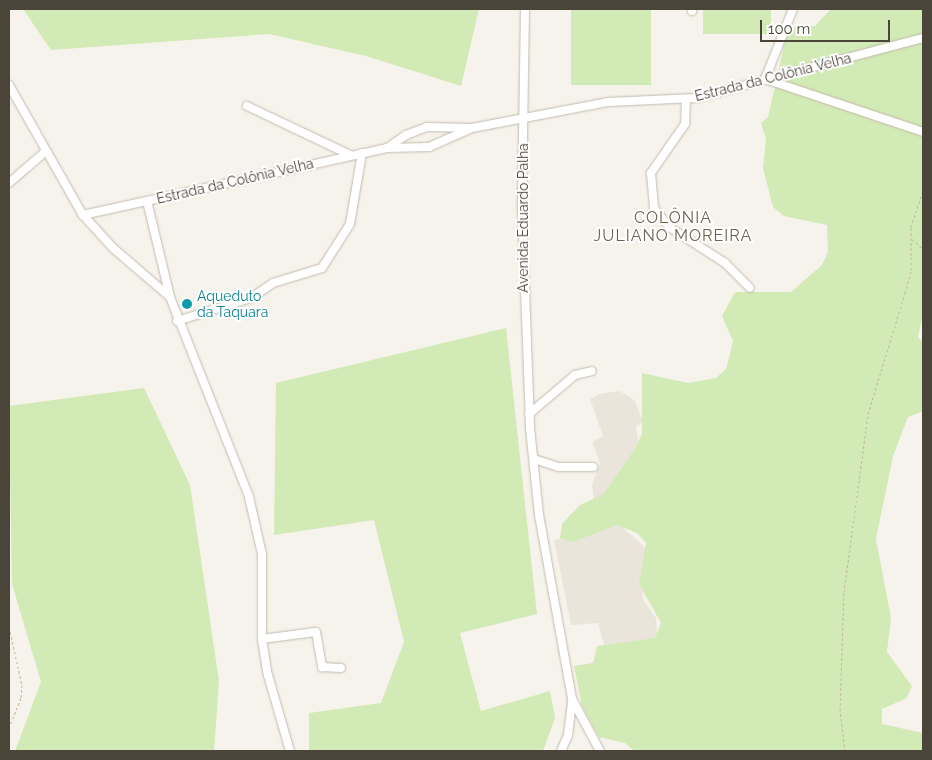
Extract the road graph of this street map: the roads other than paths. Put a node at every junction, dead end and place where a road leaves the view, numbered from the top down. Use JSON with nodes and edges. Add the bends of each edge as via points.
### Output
{"nodes":[{"id":1,"x":525,"y":9,"type":"edge"},
{"id":2,"x":793,"y":9,"type":"edge"},
{"id":3,"x":923,"y":38,"type":"edge"},
{"id":4,"x":765,"y":79,"type":"junction"},
{"id":5,"x":9,"y":85,"type":"edge"},
{"id":6,"x":686,"y":99,"type":"junction"},
{"id":7,"x":247,"y":106,"type":"dead end"},
{"id":8,"x":522,"y":118,"type":"junction"},
{"id":9,"x":472,"y":128,"type":"junction"},
{"id":10,"x":923,"y":132,"type":"edge"},
{"id":11,"x":387,"y":148,"type":"junction"},
{"id":12,"x":46,"y":151,"type":"junction"},
{"id":13,"x":362,"y":153,"type":"junction"},
{"id":14,"x":350,"y":155,"type":"junction"},
{"id":15,"x":9,"y":183,"type":"edge"},
{"id":16,"x":147,"y":201,"type":"junction"},
{"id":17,"x":83,"y":214,"type":"junction"},
{"id":18,"x":750,"y":288,"type":"dead end"},
{"id":19,"x":170,"y":297,"type":"junction"},
{"id":20,"x":178,"y":321,"type":"junction"},
{"id":21,"x":592,"y":371,"type":"dead end"},
{"id":22,"x":529,"y":414,"type":"junction"},
{"id":23,"x":534,"y":459,"type":"junction"},
{"id":24,"x":592,"y":467,"type":"dead end"},
{"id":25,"x":262,"y":639,"type":"junction"},
{"id":26,"x":341,"y":668,"type":"dead end"},
{"id":27,"x":572,"y":699,"type":"junction"},
{"id":28,"x":290,"y":751,"type":"edge"},
{"id":29,"x":561,"y":751,"type":"edge"},
{"id":30,"x":600,"y":751,"type":"edge"}],
"edges":[{"from":1,"to":8,"type":"street","name":"Avenida Eduardo Palha"},
{"from":2,"to":4,"type":"street"},
{"from":3,"to":4,"type":"street","name":"Estrada da Colônia Velha"},
{"from":4,"to":6,"type":"street","name":"Estrada da Colônia Velha"},
{"from":4,"to":10,"type":"street"},
{"from":5,"to":12,"type":"street"},
{"from":6,"to":8,"type":"street","name":"Estrada da Colônia Velha","via":[[616,102]]},
{"from":6,"to":18,"type":"street","via":[[685,124],[651,174],[654,208],[669,227],[725,263]]},
{"from":7,"to":14,"type":"street"},
{"from":8,"to":9,"type":"street","name":"Estrada da Colônia Velha"},
{"from":8,"to":22,"type":"street","name":"Avenida Eduardo Palha","via":[[523,283]]},
{"from":9,"to":11,"type":"street","name":"Estrada da Colônia Velha","via":[[428,147]]},
{"from":9,"to":11,"type":"street","name":"Estrada da Colônia Velha","via":[[427,127],[406,135]]},
{"from":11,"to":13,"type":"street","name":"Estrada da Colônia Velha"},
{"from":12,"to":15,"type":"street"},
{"from":12,"to":17,"type":"street"},
{"from":13,"to":14,"type":"street","name":"Estrada da Colônia Velha"},
{"from":13,"to":20,"type":"street","via":[[350,224],[322,268],[273,283],[251,298]]},
{"from":14,"to":16,"type":"street","name":"Estrada da Colônia Velha"},
{"from":16,"to":17,"type":"street","name":"Estrada da Colônia Velha"},
{"from":16,"to":19,"type":"street"},
{"from":17,"to":19,"type":"street","via":[[113,248]]},
{"from":19,"to":20,"type":"street"},
{"from":20,"to":25,"type":"street","via":[[249,497],[262,554]]},
{"from":21,"to":22,"type":"street","via":[[575,375]]},
{"from":22,"to":23,"type":"street","name":"Avenida Eduardo Palha"},
{"from":23,"to":24,"type":"street","via":[[558,467]]},
{"from":23,"to":27,"type":"street","name":"Avenida Eduardo Palha","via":[[540,524]]},
{"from":25,"to":26,"type":"street","via":[[316,632],[322,667]]},
{"from":25,"to":28,"type":"street","via":[[268,675]]},
{"from":27,"to":29,"type":"street","via":[[571,721]]},
{"from":27,"to":30,"type":"street"}]}
